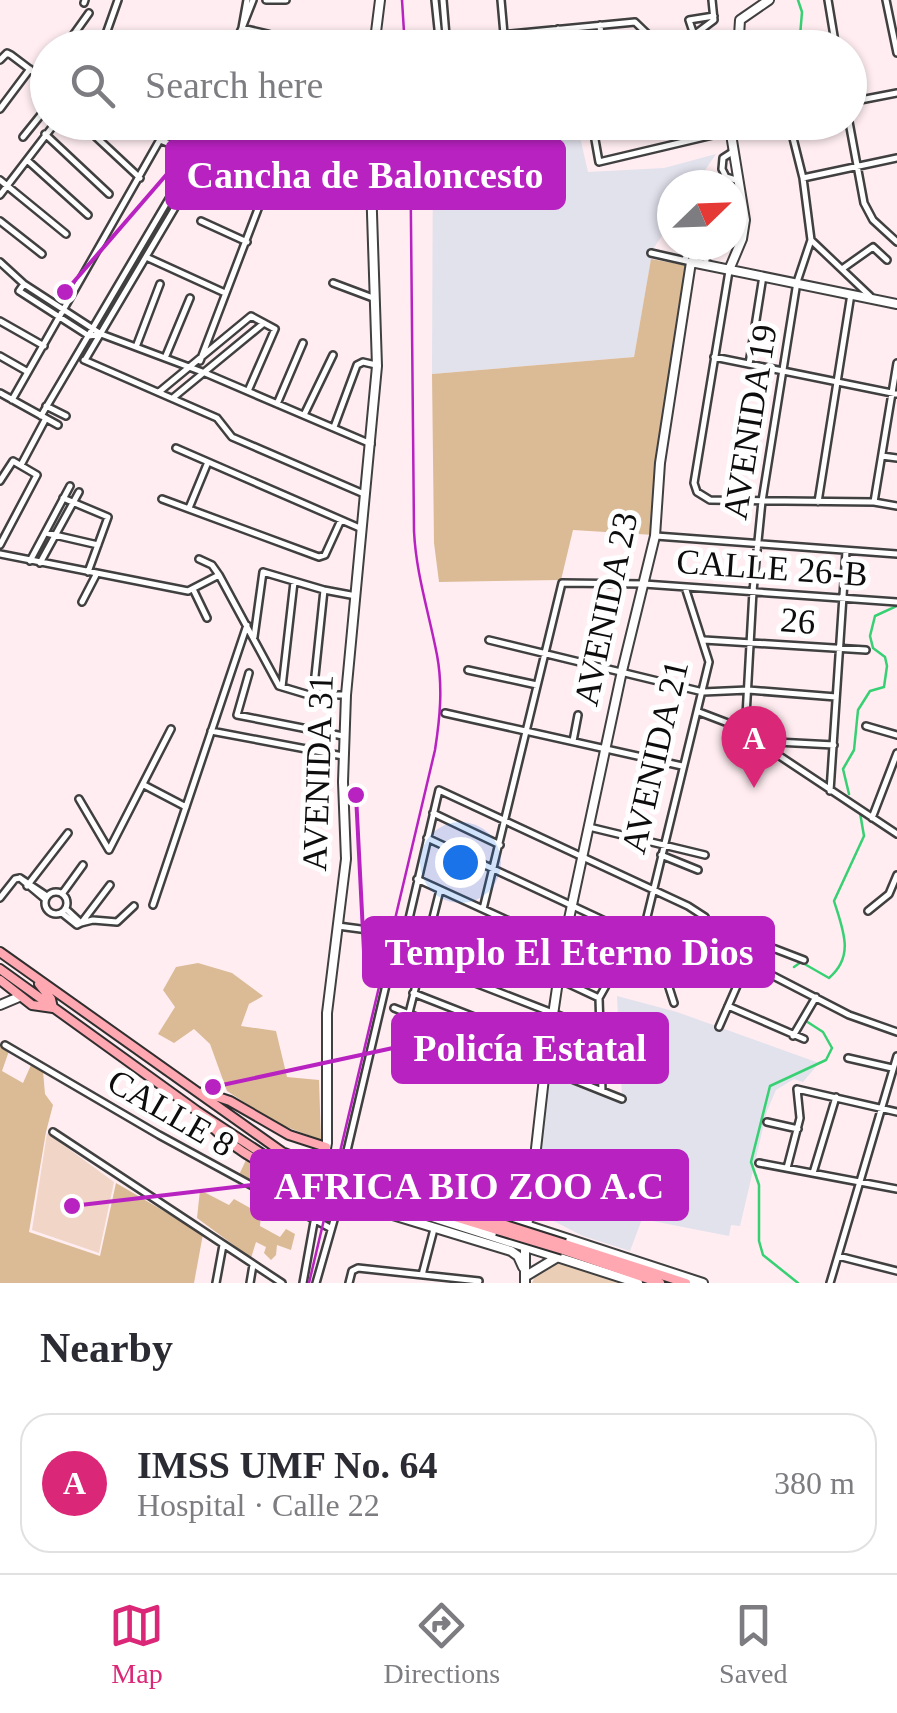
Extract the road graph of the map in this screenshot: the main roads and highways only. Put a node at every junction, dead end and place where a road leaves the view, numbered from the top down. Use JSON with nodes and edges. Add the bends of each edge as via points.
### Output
{"nodes":[{"id":1,"x":0,"y":952,"type":"edge"},
{"id":2,"x":0,"y":969,"type":"edge"},
{"id":3,"x":28,"y":972,"type":"junction"},
{"id":4,"x":0,"y":980,"type":"edge"},
{"id":5,"x":53,"y":1008,"type":"junction"},
{"id":6,"x":197,"y":1090,"type":"junction"},
{"id":7,"x":196,"y":1111,"type":"junction"},
{"id":8,"x":326,"y":1147,"type":"road end"},
{"id":9,"x":354,"y":1183,"type":"junction"},
{"id":10,"x":320,"y":1185,"type":"road end"},
{"id":11,"x":562,"y":1250,"type":"junction"},
{"id":12,"x":660,"y":1283,"type":"edge"},
{"id":13,"x":686,"y":1283,"type":"edge"}],
"edges":[{"from":1,"to":3,"type":"main road"},
{"from":2,"to":5,"type":"main road"},
{"from":3,"to":5,"type":"main road"},
{"from":3,"to":6,"type":"main road"},
{"from":4,"to":5,"type":"main road","via":[[19,997]]},
{"from":5,"to":7,"type":"main road"},
{"from":6,"to":8,"type":"main road"},
{"from":6,"to":9,"type":"main road","via":[[282,1152]]},
{"from":7,"to":9,"type":"main road","via":[[274,1161]]},
{"from":7,"to":10,"type":"main road","via":[[248,1157]]},
{"from":9,"to":11,"type":"main road","bridge":true},
{"from":11,"to":12,"type":"main road"},
{"from":11,"to":13,"type":"main road"}]}
